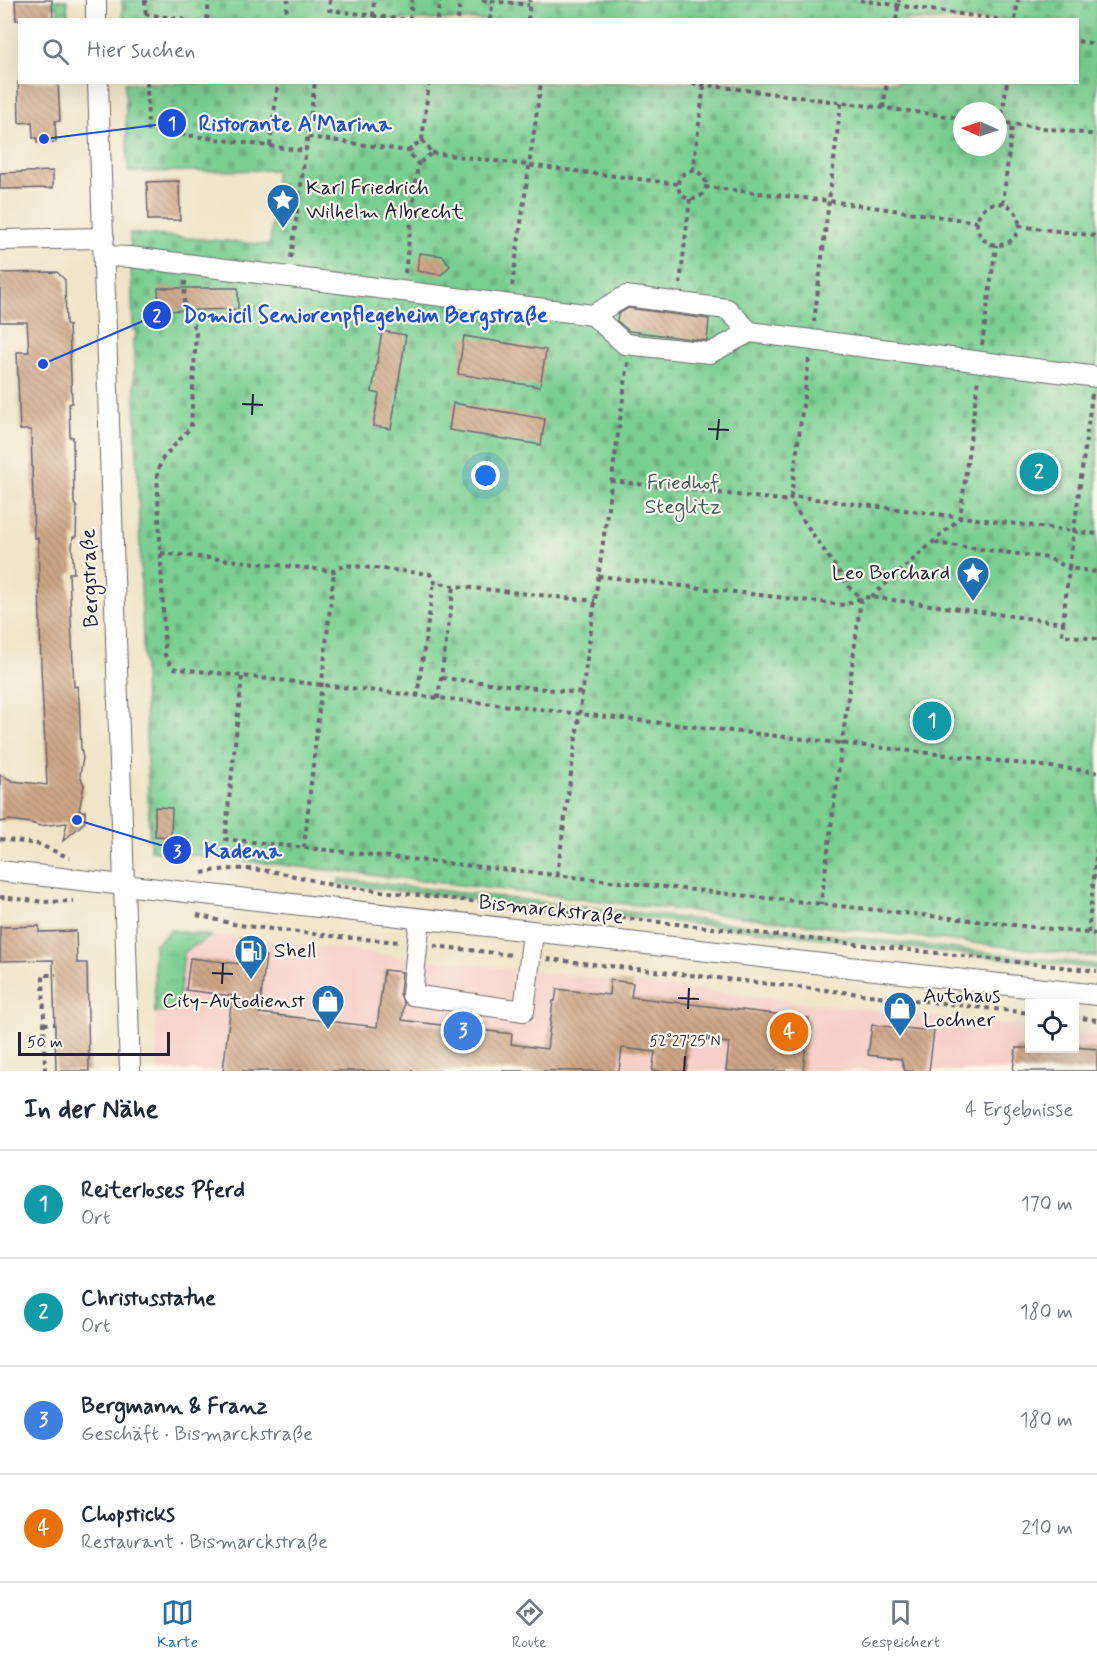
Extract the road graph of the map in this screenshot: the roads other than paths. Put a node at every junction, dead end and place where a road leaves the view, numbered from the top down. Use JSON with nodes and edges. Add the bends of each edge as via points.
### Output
{"nodes":[{"id":1,"x":96,"y":0,"type":"edge"},
{"id":2,"x":96,"y":18,"type":"edge"},
{"id":3,"x":98,"y":84,"type":"edge"},
{"id":4,"x":0,"y":240,"type":"edge"},
{"id":5,"x":104,"y":247,"type":"junction"},
{"id":6,"x":593,"y":315,"type":"junction"},
{"id":7,"x":750,"y":332,"type":"junction"},
{"id":8,"x":1096,"y":376,"type":"edge"},
{"id":9,"x":0,"y":871,"type":"edge"},
{"id":10,"x":124,"y":886,"type":"junction"},
{"id":11,"x":420,"y":919,"type":"junction"},
{"id":12,"x":533,"y":932,"type":"junction"},
{"id":13,"x":1097,"y":995,"type":"edge"},
{"id":14,"x":130,"y":1071,"type":"edge"}],
"edges":[{"from":1,"to":2,"type":"street"},
{"from":3,"to":5,"type":"street","name":"Bergstraße"},
{"from":4,"to":5,"type":"street"},
{"from":5,"to":6,"type":"street","via":[[130,256],[186,264]]},
{"from":5,"to":10,"type":"street","name":"Bergstraße"},
{"from":6,"to":7,"type":"street","via":[[626,296],[727,309]]},
{"from":6,"to":7,"type":"street","via":[[631,345],[710,353]]},
{"from":7,"to":8,"type":"street"},
{"from":9,"to":10,"type":"street","name":"Bismarckstraße"},
{"from":10,"to":11,"type":"street","name":"Bismarckstraße"},
{"from":10,"to":14,"type":"street","name":"Bergstraße"},
{"from":11,"to":12,"type":"street","name":"Bismarckstraße"},
{"from":11,"to":12,"type":"street","via":[[412,995],[524,1011]]},
{"from":12,"to":13,"type":"street","name":"Bismarckstraße"}]}
